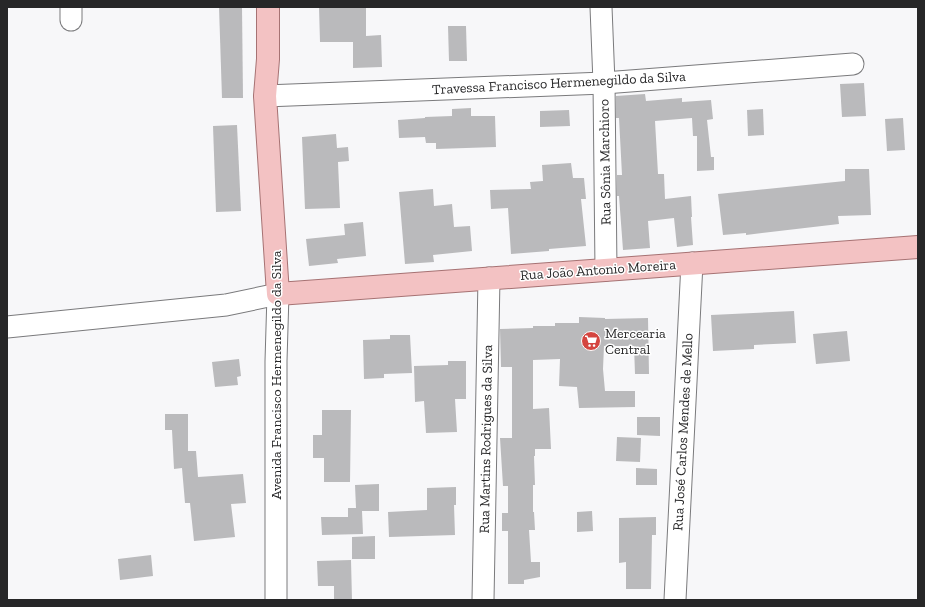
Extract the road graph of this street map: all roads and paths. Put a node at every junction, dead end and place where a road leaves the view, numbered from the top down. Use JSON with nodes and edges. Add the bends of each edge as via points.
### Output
{"nodes":[{"id":1,"x":268,"y":7,"type":"edge"},
{"id":2,"x":601,"y":7,"type":"edge"},
{"id":3,"x":853,"y":64,"type":"dead end"},
{"id":4,"x":604,"y":83,"type":"junction"},
{"id":5,"x":265,"y":96,"type":"junction"},
{"id":6,"x":918,"y":247,"type":"edge"},
{"id":7,"x":692,"y":263,"type":"junction"},
{"id":8,"x":606,"y":270,"type":"junction"},
{"id":9,"x":489,"y":278,"type":"junction"},
{"id":10,"x":278,"y":294,"type":"junction"},
{"id":11,"x":7,"y":327,"type":"edge"},
{"id":12,"x":276,"y":600,"type":"edge"},
{"id":13,"x":483,"y":600,"type":"edge"},
{"id":14,"x":675,"y":600,"type":"edge"}],
"edges":[{"from":1,"to":5,"type":"main road","name":"Avenida Francisco Hermenegildo da Silva"},
{"from":2,"to":4,"type":"street","name":"Rua Sônia Marchioro"},
{"from":3,"to":4,"type":"street","name":"Travessa Francisco Hermenegildo da Silva"},
{"from":4,"to":5,"type":"street","name":"Travessa Francisco Hermenegildo da Silva"},
{"from":4,"to":8,"type":"street","name":"Rua Sônia Marchioro"},
{"from":5,"to":10,"type":"main road","name":"Avenida Francisco Hermenegildo da Silva"},
{"from":6,"to":7,"type":"main road","name":"Rua João Antonio Moreira"},
{"from":7,"to":8,"type":"main road","name":"Rua João Antonio Moreira"},
{"from":7,"to":14,"type":"street","name":"Rua José Carlos Mendes de Mello"},
{"from":8,"to":9,"type":"main road","name":"Rua João Antonio Moreira"},
{"from":9,"to":10,"type":"main road","name":"Rua João Antonio Moreira"},
{"from":9,"to":13,"type":"street","name":"Rua Martins Rodrigues da Silva"},
{"from":10,"to":11,"type":"street","via":[[226,305]]},
{"from":10,"to":12,"type":"street","name":"Avenida Francisco Hermenegildo da Silva"}]}
